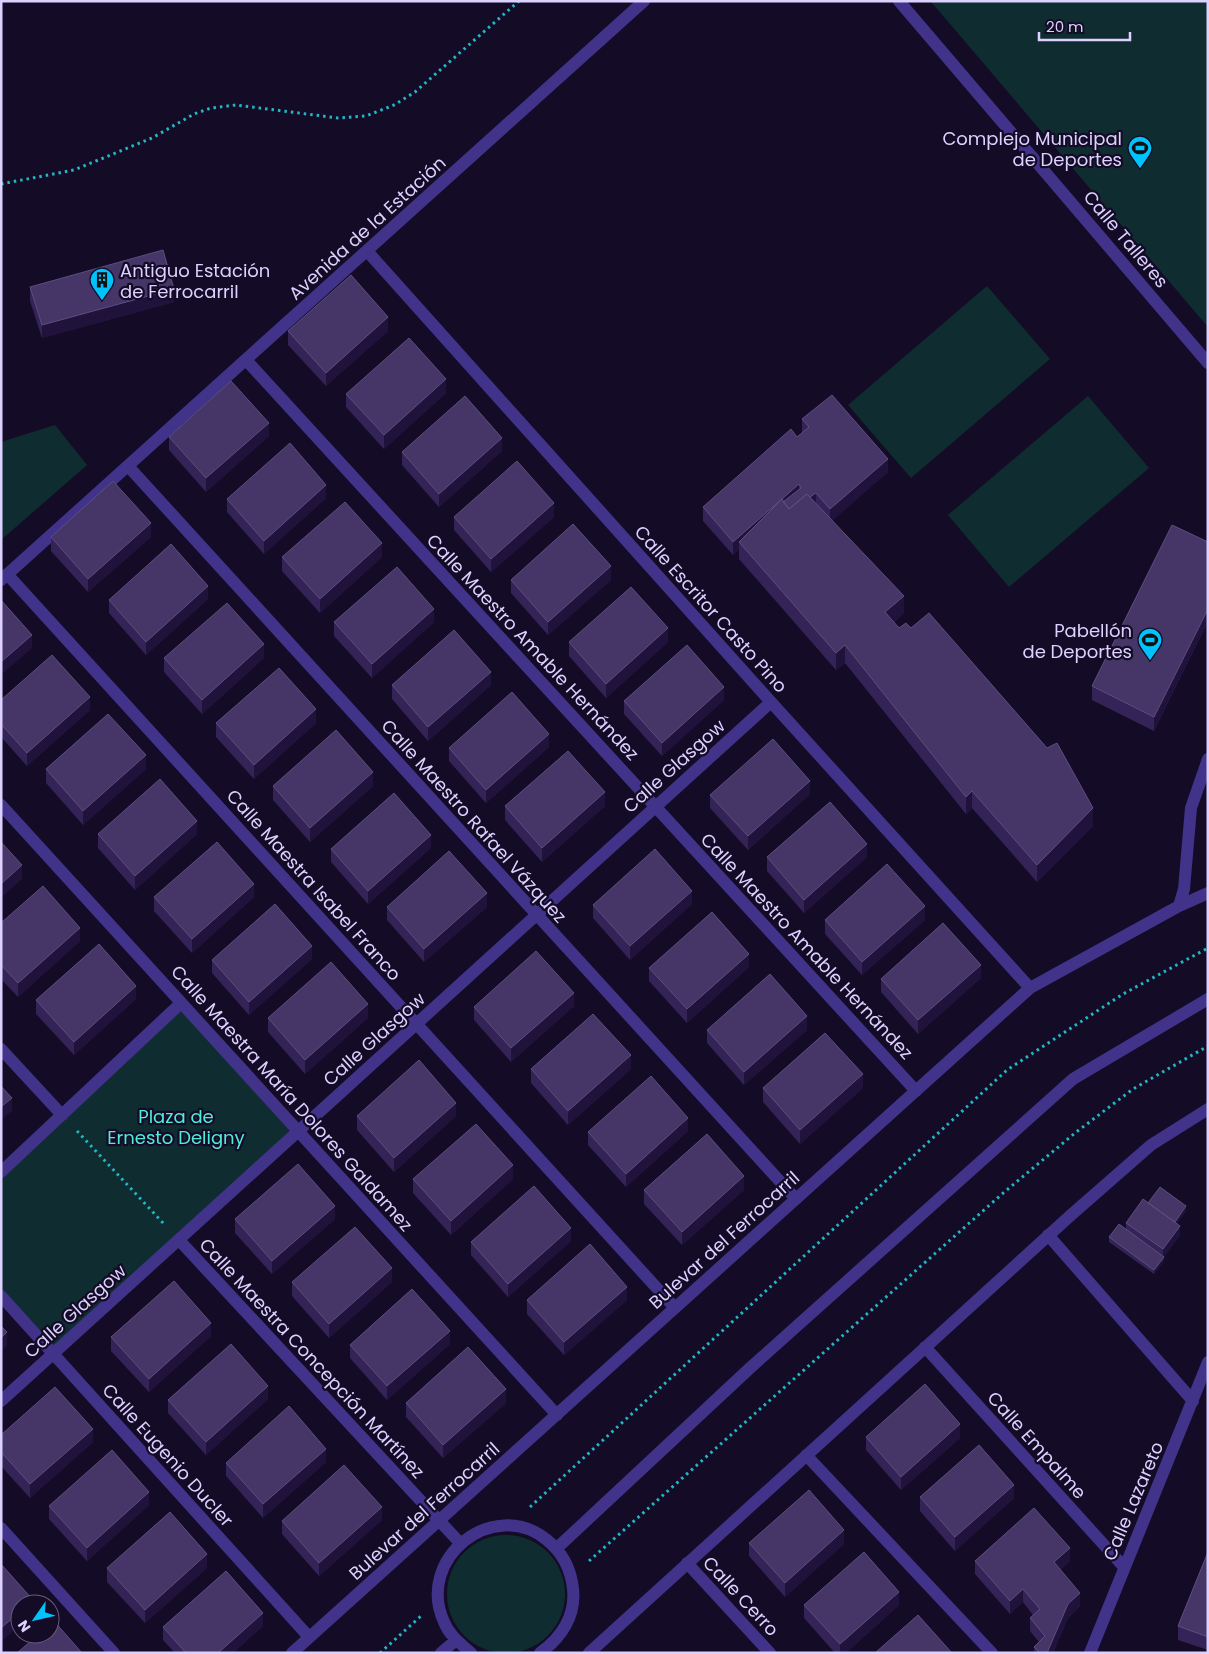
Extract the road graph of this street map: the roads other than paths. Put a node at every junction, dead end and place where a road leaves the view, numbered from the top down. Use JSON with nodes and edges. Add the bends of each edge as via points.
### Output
{"nodes":[{"id":1,"x":644,"y":1,"type":"edge"},
{"id":2,"x":900,"y":1,"type":"edge"},
{"id":3,"x":367,"y":251,"type":"junction"},
{"id":4,"x":246,"y":360,"type":"junction"},
{"id":5,"x":1208,"y":363,"type":"edge"},
{"id":6,"x":128,"y":466,"type":"junction"},
{"id":7,"x":4,"y":577,"type":"edge"},
{"id":8,"x":771,"y":702,"type":"junction"},
{"id":9,"x":1208,"y":760,"type":"edge"},
{"id":10,"x":1,"y":806,"type":"edge"},
{"id":11,"x":655,"y":807,"type":"junction"},
{"id":12,"x":1208,"y":893,"type":"edge"},
{"id":13,"x":1179,"y":906,"type":"junction"},
{"id":14,"x":536,"y":915,"type":"junction"},
{"id":15,"x":1030,"y":988,"type":"junction"},
{"id":16,"x":1208,"y":999,"type":"edge"},
{"id":17,"x":181,"y":1003,"type":"junction"},
{"id":18,"x":417,"y":1023,"type":"junction"},
{"id":19,"x":1,"y":1048,"type":"edge"},
{"id":20,"x":916,"y":1091,"type":"junction"},
{"id":21,"x":1208,"y":1110,"type":"edge"},
{"id":22,"x":62,"y":1115,"type":"junction"},
{"id":23,"x":298,"y":1132,"type":"junction"},
{"id":24,"x":1,"y":1172,"type":"edge"},
{"id":25,"x":796,"y":1200,"type":"junction"},
{"id":26,"x":1048,"y":1235,"type":"junction"},
{"id":27,"x":179,"y":1240,"type":"junction"},
{"id":28,"x":1,"y":1296,"type":"edge"},
{"id":29,"x":675,"y":1308,"type":"junction"},
{"id":30,"x":925,"y":1347,"type":"junction"},
{"id":31,"x":53,"y":1354,"type":"junction"},
{"id":32,"x":1208,"y":1362,"type":"edge"},
{"id":33,"x":1,"y":1401,"type":"edge"},
{"id":34,"x":1193,"y":1401,"type":"junction"},
{"id":35,"x":557,"y":1414,"type":"junction"},
{"id":36,"x":806,"y":1455,"type":"junction"},
{"id":37,"x":439,"y":1520,"type":"junction"},
{"id":38,"x":1,"y":1528,"type":"edge"},
{"id":39,"x":460,"y":1543,"type":"junction"},
{"id":40,"x":556,"y":1548,"type":"junction"},
{"id":41,"x":687,"y":1563,"type":"junction"},
{"id":42,"x":1124,"y":1567,"type":"junction"},
{"id":43,"x":309,"y":1638,"type":"junction"},
{"id":44,"x":456,"y":1640,"type":"junction"},
{"id":45,"x":555,"y":1649,"type":"edge"},
{"id":46,"x":114,"y":1653,"type":"edge"},
{"id":47,"x":292,"y":1653,"type":"edge"},
{"id":48,"x":441,"y":1653,"type":"edge"},
{"id":49,"x":472,"y":1653,"type":"edge"},
{"id":50,"x":540,"y":1653,"type":"edge"},
{"id":51,"x":588,"y":1653,"type":"edge"},
{"id":52,"x":770,"y":1653,"type":"edge"},
{"id":53,"x":992,"y":1653,"type":"edge"},
{"id":54,"x":1090,"y":1653,"type":"edge"}],
"edges":[{"from":1,"to":3,"type":"street","name":"Avenida de la Estación"},
{"from":2,"to":5,"type":"street","name":"Calle Talleres"},
{"from":3,"to":4,"type":"street","name":"Avenida de la Estación"},
{"from":3,"to":8,"type":"street","name":"Calle Escritor Casto Pino"},
{"from":4,"to":6,"type":"street","name":"Avenida de la Estación"},
{"from":4,"to":11,"type":"street","name":"Calle Maestro Amable Hernández"},
{"from":6,"to":7,"type":"street","name":"Avenida de la Estación"},
{"from":6,"to":14,"type":"street","name":"Calle Maestro Rafael Vázquez"},
{"from":7,"to":18,"type":"street","name":"Calle Maestra Isabel Franco"},
{"from":8,"to":11,"type":"street","name":"Calle Glasgow"},
{"from":8,"to":15,"type":"street","name":"Calle Escritor Casto Pino"},
{"from":9,"to":13,"type":"street","via":[[1191,808],[1184,889]]},
{"from":10,"to":17,"type":"street","name":"Calle Maestra María Dolores Galdamez"},
{"from":11,"to":14,"type":"street","name":"Calle Glasgow"},
{"from":11,"to":20,"type":"street","name":"Calle Maestro Amable Hernández"},
{"from":12,"to":13,"type":"street","name":"Bulevar del Ferrocarril"},
{"from":13,"to":15,"type":"street","name":"Bulevar del Ferrocarril"},
{"from":14,"to":18,"type":"street","name":"Calle Glasgow"},
{"from":14,"to":25,"type":"street","name":"Calle Maestro Rafael Vázquez"},
{"from":15,"to":20,"type":"street","name":"Bulevar del Ferrocarril"},
{"from":16,"to":40,"type":"street","via":[[1073,1079]]},
{"from":17,"to":22,"type":"street"},
{"from":17,"to":23,"type":"street","name":"Calle Maestra María Dolores Galdamez"},
{"from":18,"to":23,"type":"street","name":"Calle Glasgow"},
{"from":18,"to":29,"type":"street","name":"Calle Maestra Isabel Franco"},
{"from":19,"to":22,"type":"street"},
{"from":20,"to":25,"type":"street","name":"Bulevar del Ferrocarril"},
{"from":21,"to":26,"type":"street","via":[[1152,1145]]},
{"from":22,"to":24,"type":"street"},
{"from":23,"to":27,"type":"street","name":"Calle Glasgow"},
{"from":23,"to":35,"type":"street","name":"Calle Maestra María Dolores Galdamez"},
{"from":25,"to":29,"type":"street","name":"Bulevar del Ferrocarril"},
{"from":26,"to":30,"type":"street"},
{"from":26,"to":34,"type":"street"},
{"from":27,"to":31,"type":"street","name":"Calle Glasgow"},
{"from":27,"to":37,"type":"street","name":"Calle Maestra Concepción Martínez"},
{"from":28,"to":31,"type":"street","name":"Calle Eugenio Ducler"},
{"from":29,"to":35,"type":"street","name":"Bulevar del Ferrocarril"},
{"from":30,"to":36,"type":"street"},
{"from":30,"to":42,"type":"street","name":"Calle Empalme"},
{"from":31,"to":33,"type":"street","name":"Calle Glasgow"},
{"from":31,"to":43,"type":"street","name":"Calle Eugenio Ducler"},
{"from":32,"to":34,"type":"street","name":"Calle Lazareto"},
{"from":34,"to":42,"type":"street","name":"Calle Lazareto"},
{"from":35,"to":37,"type":"street","name":"Bulevar del Ferrocarril"},
{"from":36,"to":41,"type":"street"},
{"from":36,"to":53,"type":"street"},
{"from":37,"to":39,"type":"street","name":"Calle Maestra Concepción Martínez"},
{"from":37,"to":43,"type":"street","name":"Bulevar del Ferrocarril"},
{"from":38,"to":46,"type":"street"},
{"from":39,"to":40,"type":"street","via":[[483,1530],[509,1526],[526,1529]]},
{"from":39,"to":44,"type":"street","via":[[447,1560],[439,1580],[438,1601],[444,1622]]},
{"from":40,"to":45,"type":"street","via":[[572,1576],[574,1595],[572,1613]]},
{"from":41,"to":51,"type":"street"},
{"from":41,"to":52,"type":"street","name":"Calle Cerro"},
{"from":42,"to":54,"type":"street","name":"Calle Lazareto"},
{"from":43,"to":47,"type":"street","name":"Bulevar del Ferrocarril"},
{"from":44,"to":48,"type":"street"},
{"from":44,"to":49,"type":"street"},
{"from":45,"to":50,"type":"street"}]}
